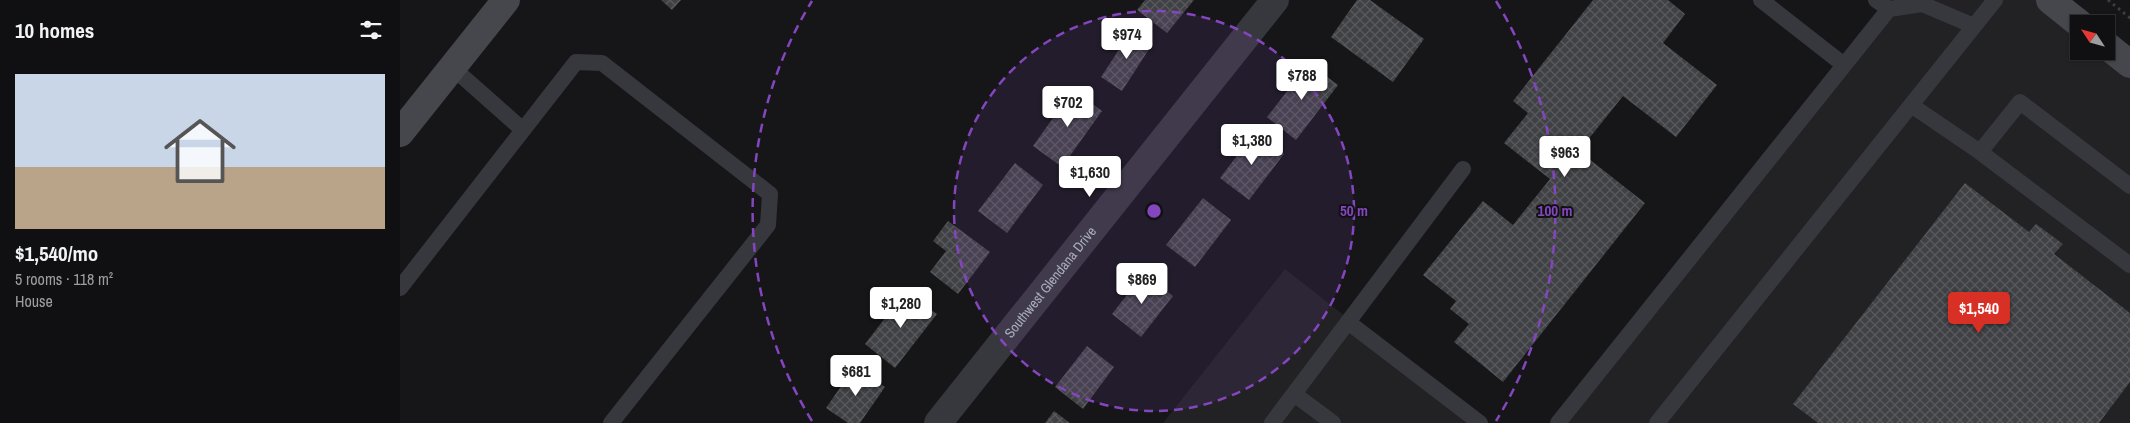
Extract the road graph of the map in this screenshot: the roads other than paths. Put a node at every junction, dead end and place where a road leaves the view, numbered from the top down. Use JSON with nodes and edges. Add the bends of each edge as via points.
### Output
{"nodes":[{"id":1,"x":506,"y":0,"type":"edge"},
{"id":2,"x":1275,"y":0,"type":"edge"},
{"id":3,"x":1761,"y":0,"type":"edge"},
{"id":4,"x":1995,"y":0,"type":"edge"},
{"id":5,"x":2050,"y":0,"type":"edge"},
{"id":6,"x":1882,"y":5,"type":"edge"},
{"id":7,"x":2070,"y":16,"type":"edge"},
{"id":8,"x":1974,"y":26,"type":"junction"},
{"id":9,"x":2115,"y":52,"type":"edge"},
{"id":10,"x":2130,"y":64,"type":"edge"},
{"id":11,"x":1844,"y":65,"type":"junction"},
{"id":12,"x":453,"y":68,"type":"junction"},
{"id":13,"x":1911,"y":105,"type":"junction"},
{"id":14,"x":523,"y":130,"type":"junction"},
{"id":15,"x":400,"y":133,"type":"edge"},
{"id":16,"x":1980,"y":152,"type":"junction"},
{"id":17,"x":1462,"y":169,"type":"dead end"},
{"id":18,"x":2130,"y":186,"type":"edge"},
{"id":19,"x":2130,"y":265,"type":"edge"},
{"id":20,"x":400,"y":288,"type":"edge"},
{"id":21,"x":1348,"y":322,"type":"junction"},
{"id":22,"x":1294,"y":394,"type":"junction"},
{"id":23,"x":611,"y":423,"type":"edge"},
{"id":24,"x":938,"y":423,"type":"edge"},
{"id":25,"x":1272,"y":423,"type":"edge"},
{"id":26,"x":1333,"y":423,"type":"edge"},
{"id":27,"x":1480,"y":423,"type":"edge"},
{"id":28,"x":1558,"y":423,"type":"edge"},
{"id":29,"x":1657,"y":423,"type":"edge"}],
"edges":[{"from":1,"to":12,"type":"street"},
{"from":2,"to":24,"type":"street","name":"Southwest Glendana Drive"},
{"from":3,"to":11,"type":"lane"},
{"from":4,"to":8,"type":"lane"},
{"from":5,"to":7,"type":"street"},
{"from":6,"to":8,"type":"lane","via":[[1922,4]]},
{"from":6,"to":11,"type":"lane"},
{"from":8,"to":13,"type":"lane"},
{"from":9,"to":10,"type":"street"},
{"from":11,"to":28,"type":"lane"},
{"from":12,"to":14,"type":"lane"},
{"from":12,"to":15,"type":"street"},
{"from":13,"to":16,"type":"lane"},
{"from":13,"to":29,"type":"lane"},
{"from":14,"to":20,"type":"lane"},
{"from":14,"to":23,"type":"lane","via":[[576,62],[602,63],[770,194],[768,225]]},
{"from":16,"to":18,"type":"lane","via":[[2020,102]]},
{"from":16,"to":19,"type":"lane"},
{"from":17,"to":21,"type":"lane"},
{"from":21,"to":22,"type":"lane"},
{"from":21,"to":27,"type":"lane"},
{"from":22,"to":25,"type":"lane"},
{"from":22,"to":26,"type":"lane"}]}
